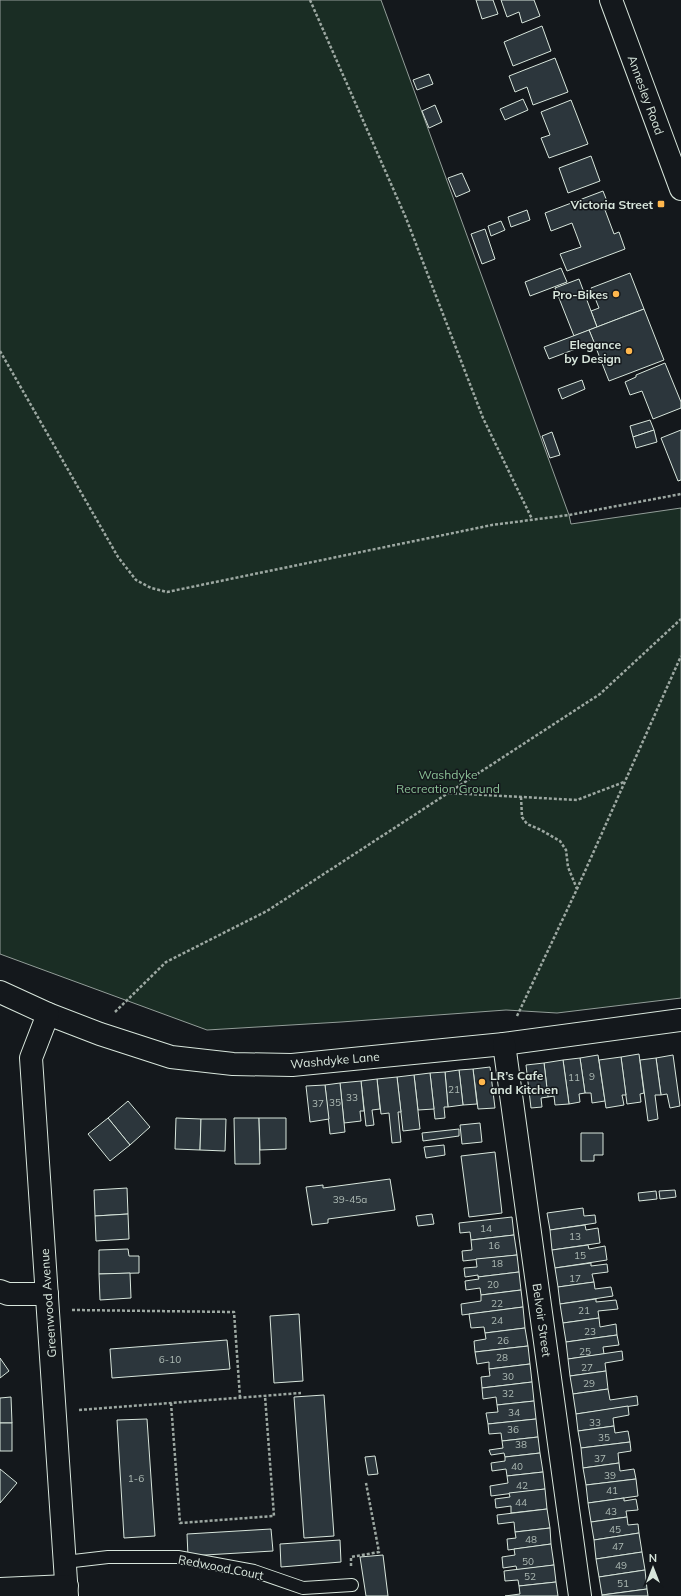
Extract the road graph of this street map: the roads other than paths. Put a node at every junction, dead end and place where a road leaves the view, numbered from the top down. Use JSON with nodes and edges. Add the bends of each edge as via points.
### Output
{"nodes":[{"id":1,"x":611,"y":0,"type":"edge"},
{"id":2,"x":681,"y":189,"type":"edge"},
{"id":3,"x":0,"y":992,"type":"edge"},
{"id":4,"x":48,"y":1014,"type":"junction"},
{"id":5,"x":681,"y":1020,"type":"edge"},
{"id":6,"x":504,"y":1044,"type":"junction"},
{"id":7,"x":0,"y":1291,"type":"edge"},
{"id":8,"x":47,"y":1301,"type":"junction"},
{"id":9,"x":65,"y":1562,"type":"junction"},
{"id":10,"x":352,"y":1585,"type":"road end"},
{"id":11,"x":0,"y":1590,"type":"edge"},
{"id":12,"x":67,"y":1591,"type":"edge"},
{"id":13,"x":580,"y":1596,"type":"edge"}],
"edges":[{"from":1,"to":2,"type":"street","name":"Annesley Road"},
{"from":3,"to":4,"type":"street","name":"Washdyke Lane"},
{"from":4,"to":6,"type":"street","name":"Washdyke Lane","via":[[171,1057],[233,1064],[292,1065]]},
{"from":4,"to":8,"type":"street","name":"Greenwood Avenue","via":[[31,1058]]},
{"from":5,"to":6,"type":"street","name":"Washdyke Lane"},
{"from":6,"to":13,"type":"street","name":"Belvoir Street"},
{"from":7,"to":8,"type":"street"},
{"from":8,"to":9,"type":"street","name":"Greenwood Avenue"},
{"from":9,"to":10,"type":"lane","name":"Redwood Court","via":[[108,1557],[178,1557],[254,1571],[303,1588]]},
{"from":9,"to":12,"type":"street","name":"Greenwood Avenue"},
{"from":11,"to":12,"type":"street"}]}
